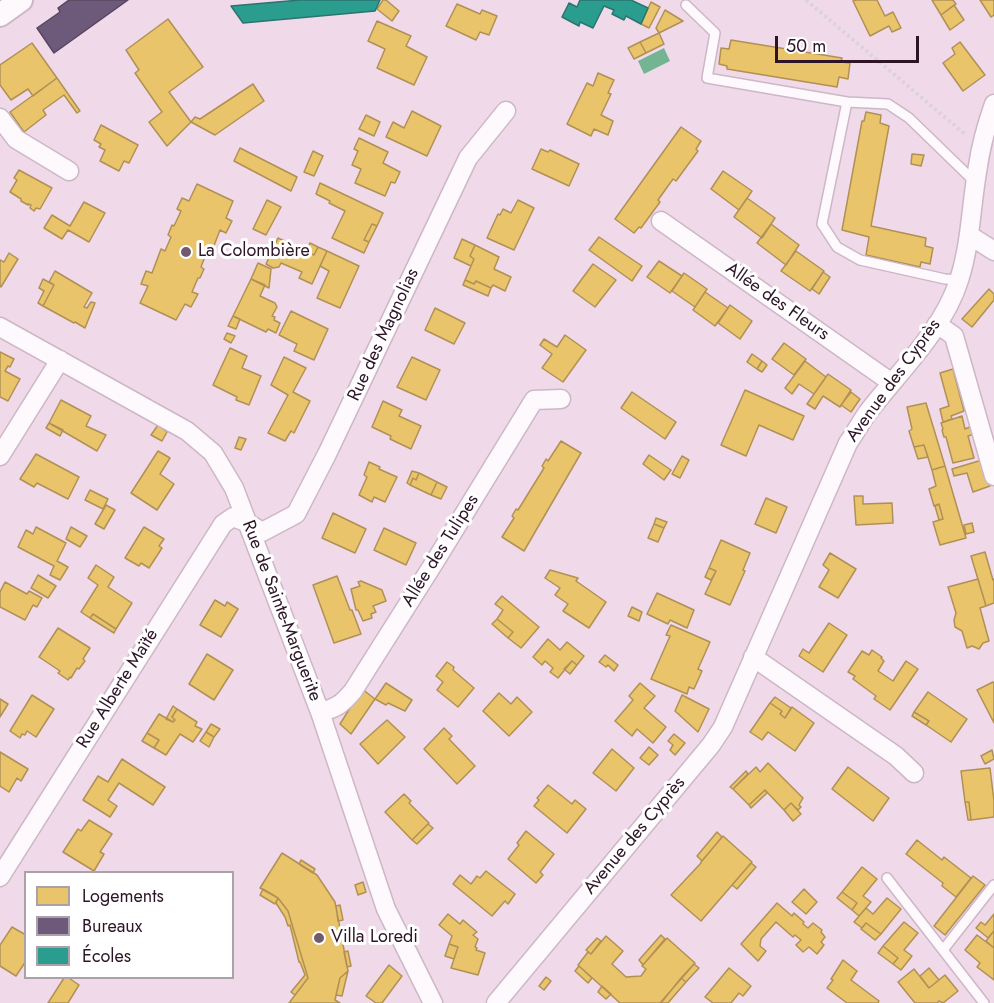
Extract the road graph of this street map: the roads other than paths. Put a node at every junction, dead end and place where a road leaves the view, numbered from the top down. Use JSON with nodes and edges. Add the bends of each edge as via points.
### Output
{"nodes":[{"id":1,"x":686,"y":5,"type":"dead end"},
{"id":2,"x":847,"y":102,"type":"junction"},
{"id":3,"x":994,"y":104,"type":"edge"},
{"id":4,"x":506,"y":111,"type":"dead end"},
{"id":5,"x":0,"y":118,"type":"edge"},
{"id":6,"x":69,"y":171,"type":"dead end"},
{"id":7,"x":976,"y":183,"type":"junction"},
{"id":8,"x":661,"y":221,"type":"dead end"},
{"id":9,"x":969,"y":235,"type":"junction"},
{"id":10,"x":994,"y":251,"type":"edge"},
{"id":11,"x":959,"y":280,"type":"junction"},
{"id":12,"x":937,"y":324,"type":"junction"},
{"id":13,"x":0,"y":327,"type":"edge"},
{"id":14,"x":60,"y":360,"type":"junction"},
{"id":15,"x":892,"y":383,"type":"junction"},
{"id":16,"x":561,"y":399,"type":"dead end"},
{"id":17,"x":0,"y":456,"type":"edge"},
{"id":18,"x":994,"y":476,"type":"edge"},
{"id":19,"x":246,"y":522,"type":"junction"},
{"id":20,"x":753,"y":657,"type":"junction"},
{"id":21,"x":320,"y":712,"type":"junction"},
{"id":22,"x":914,"y":773,"type":"dead end"},
{"id":23,"x":0,"y":877,"type":"edge"},
{"id":24,"x":887,"y":878,"type":"dead end"},
{"id":25,"x":994,"y":885,"type":"edge"},
{"id":26,"x":943,"y":950,"type":"junction"},
{"id":27,"x":433,"y":1003,"type":"edge"},
{"id":28,"x":496,"y":1003,"type":"edge"},
{"id":29,"x":984,"y":1003,"type":"edge"}],
"edges":[{"from":1,"to":2,"type":"lane","via":[[715,33],[707,78]]},
{"from":2,"to":7,"type":"lane","via":[[888,104],[909,118]]},
{"from":2,"to":11,"type":"lane","via":[[822,224],[837,247],[860,260]]},
{"from":3,"to":7,"type":"street","name":"Avenue des Cyprès","via":[[982,142]]},
{"from":4,"to":19,"type":"street","name":"Rue des Magnolias","via":[[468,158],[296,514],[262,532]]},
{"from":5,"to":6,"type":"street","via":[[16,139]]},
{"from":7,"to":9,"type":"street","name":"Avenue des Cyprès"},
{"from":8,"to":15,"type":"street","name":"Allée des Fleurs"},
{"from":9,"to":10,"type":"street"},
{"from":9,"to":11,"type":"street","name":"Avenue des Cyprès"},
{"from":11,"to":12,"type":"street","name":"Avenue des Cyprès"},
{"from":12,"to":15,"type":"street","name":"Avenue des Cyprès"},
{"from":12,"to":18,"type":"street","via":[[954,336]]},
{"from":13,"to":14,"type":"street","name":"Rue de Sainte-Marguerite"},
{"from":14,"to":17,"type":"street"},
{"from":14,"to":19,"type":"street","name":"Rue de Sainte-Marguerite","via":[[187,431],[213,453],[234,488]]},
{"from":15,"to":20,"type":"street","name":"Avenue des Cyprès","via":[[848,443]]},
{"from":16,"to":21,"type":"street","name":"Allée des Tulipes","via":[[534,400],[353,690],[344,703]]},
{"from":19,"to":21,"type":"street","name":"Rue de Sainte-Marguerite"},
{"from":19,"to":23,"type":"street","name":"Rue Alberte Maïté","via":[[233,517],[223,524]]},
{"from":20,"to":22,"type":"street","via":[[896,756]]},
{"from":20,"to":28,"type":"street","name":"Avenue des Cyprès","via":[[723,727],[711,745]]},
{"from":21,"to":27,"type":"street","name":"Rue de Sainte-Marguerite","via":[[386,909]]},
{"from":24,"to":26,"type":"lane"},
{"from":25,"to":26,"type":"lane"},
{"from":26,"to":29,"type":"lane"}]}
